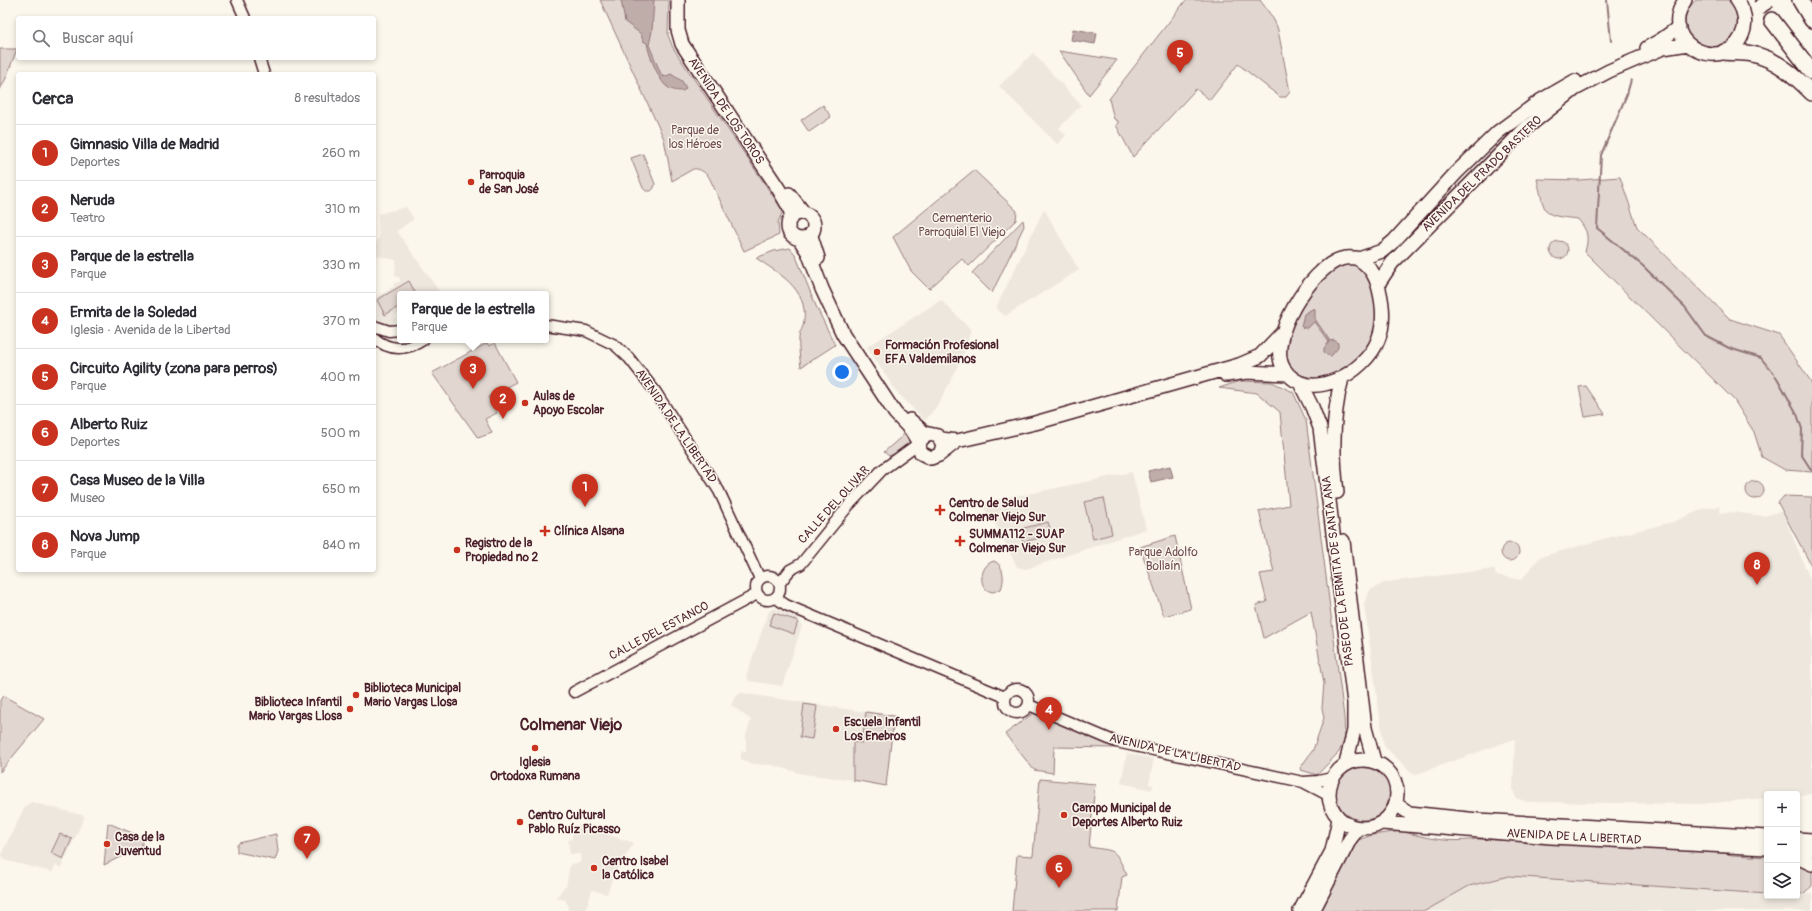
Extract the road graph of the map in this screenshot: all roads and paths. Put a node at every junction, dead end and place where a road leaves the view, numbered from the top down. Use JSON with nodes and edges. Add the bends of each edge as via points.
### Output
{"nodes":[{"id":1,"x":237,"y":0,"type":"edge"},
{"id":2,"x":678,"y":0,"type":"edge"},
{"id":3,"x":685,"y":0,"type":"edge"},
{"id":4,"x":1685,"y":0,"type":"edge"},
{"id":5,"x":1737,"y":0,"type":"edge"},
{"id":6,"x":1770,"y":0,"type":"edge"},
{"id":7,"x":1800,"y":0,"type":"edge"},
{"id":8,"x":245,"y":16,"type":"edge"},
{"id":9,"x":1772,"y":20,"type":"dead end"},
{"id":10,"x":1812,"y":20,"type":"edge"},
{"id":11,"x":1744,"y":25,"type":"junction"},
{"id":12,"x":1679,"y":26,"type":"junction"},
{"id":13,"x":1688,"y":44,"type":"junction"},
{"id":14,"x":1724,"y":52,"type":"junction"},
{"id":15,"x":260,"y":60,"type":"edge"},
{"id":16,"x":263,"y":72,"type":"edge"},
{"id":17,"x":1812,"y":72,"type":"edge"},
{"id":18,"x":1812,"y":93,"type":"edge"},
{"id":19,"x":798,"y":214,"type":"junction"},
{"id":20,"x":805,"y":238,"type":"junction"},
{"id":21,"x":1359,"y":259,"type":"junction"},
{"id":22,"x":1378,"y":284,"type":"junction"},
{"id":23,"x":549,"y":325,"type":"edge"},
{"id":24,"x":376,"y":327,"type":"edge"},
{"id":25,"x":397,"y":330,"type":"edge"},
{"id":26,"x":389,"y":331,"type":"junction"},
{"id":27,"x":1282,"y":333,"type":"junction"},
{"id":28,"x":376,"y":340,"type":"edge"},
{"id":29,"x":408,"y":344,"type":"edge"},
{"id":30,"x":388,"y":346,"type":"junction"},
{"id":31,"x":1288,"y":374,"type":"junction"},
{"id":32,"x":1342,"y":378,"type":"junction"},
{"id":33,"x":1300,"y":383,"type":"junction"},
{"id":34,"x":1160,"y":389,"type":"junction"},
{"id":35,"x":923,"y":439,"type":"junction"},
{"id":36,"x":941,"y":446,"type":"junction"},
{"id":37,"x":898,"y":458,"type":"junction"},
{"id":38,"x":927,"y":458,"type":"junction"},
{"id":39,"x":790,"y":570,"type":"junction"},
{"id":40,"x":765,"y":577,"type":"junction"},
{"id":41,"x":780,"y":583,"type":"junction"},
{"id":42,"x":758,"y":594,"type":"junction"},
{"id":43,"x":776,"y":598,"type":"junction"},
{"id":44,"x":574,"y":692,"type":"dead end"},
{"id":45,"x":1005,"y":697,"type":"junction"},
{"id":46,"x":1029,"y":705,"type":"junction"},
{"id":47,"x":1374,"y":761,"type":"junction"},
{"id":48,"x":1346,"y":764,"type":"junction"},
{"id":49,"x":1332,"y":778,"type":"junction"},
{"id":50,"x":1303,"y":782,"type":"junction"},
{"id":51,"x":1328,"y":795,"type":"junction"},
{"id":52,"x":1396,"y":804,"type":"junction"},
{"id":53,"x":1339,"y":819,"type":"junction"},
{"id":54,"x":1382,"y":823,"type":"junction"},
{"id":55,"x":1359,"y":828,"type":"junction"},
{"id":56,"x":1764,"y":837,"type":"edge"},
{"id":57,"x":1800,"y":839,"type":"edge"},
{"id":58,"x":1812,"y":840,"type":"edge"},
{"id":59,"x":1719,"y":845,"type":"junction"},
{"id":60,"x":1764,"y":848,"type":"edge"},
{"id":61,"x":1800,"y":850,"type":"edge"},
{"id":62,"x":1812,"y":850,"type":"edge"},
{"id":63,"x":1764,"y":853,"type":"edge"},
{"id":64,"x":1800,"y":858,"type":"edge"},
{"id":65,"x":1812,"y":864,"type":"edge"},
{"id":66,"x":1300,"y":911,"type":"edge"},
{"id":67,"x":1313,"y":911,"type":"edge"}],
"edges":[{"from":1,"to":8,"type":"street"},
{"from":2,"to":19,"type":"main road","name":"AVENIDA DE LOS TOROS","via":[[678,30],[682,44],[789,207]]},
{"from":3,"to":19,"type":"main road","name":"AVENIDA DE LOS TOROS","via":[[688,41]]},
{"from":4,"to":12,"type":"main road","via":[[1679,11]]},
{"from":5,"to":11,"type":"main road","via":[[1743,10]]},
{"from":6,"to":11,"type":"main road","bridge":true,"via":[[1758,8]]},
{"from":7,"to":10,"type":"highway"},
{"from":9,"to":17,"type":"highway"},
{"from":11,"to":14,"type":"main road","via":[[1738,41]]},
{"from":12,"to":13,"type":"main road","via":[[1683,39]]},
{"from":12,"to":21,"type":"main road","name":"AVENIDA DEL PRADO BASTERO","via":[[1661,40],[1560,89],[1515,118],[1480,149],[1394,241],[1382,251]]},
{"from":13,"to":14,"type":"main road","via":[[1702,53]]},
{"from":13,"to":22,"type":"main road","name":"AVENIDA DEL PRADO BASTERO","via":[[1663,48],[1592,78],[1561,99],[1526,128],[1392,263]]},
{"from":14,"to":18,"type":"highway","via":[[1753,54],[1777,63],[1798,78]]},
{"from":15,"to":16,"type":"street"},
{"from":19,"to":20,"type":"main road","via":[[809,216],[813,221],[814,229]]},
{"from":19,"to":20,"type":"main road","via":[[788,223],[789,232],[795,239]]},
{"from":20,"to":35,"type":"main road","via":[[822,289],[844,334],[895,414]]},
{"from":21,"to":22,"type":"main road","via":[[1374,275]]},
{"from":21,"to":27,"type":"main road","via":[[1340,259],[1323,270],[1302,295]]},
{"from":22,"to":32,"type":"main road","via":[[1383,305],[1379,339],[1365,361]]},
{"from":23,"to":40,"type":"street","name":"AVENIDA DE LA LIBERTAD","via":[[586,331],[616,345],[629,358],[655,392],[719,491]]},
{"from":24,"to":26,"type":"street"},
{"from":25,"to":26,"type":"street"},
{"from":26,"to":30,"type":"street","via":[[384,338]]},
{"from":27,"to":31,"type":"main road","via":[[1279,354]]},
{"from":27,"to":34,"type":"main road","via":[[1260,356]]},
{"from":28,"to":30,"type":"street"},
{"from":29,"to":30,"type":"street","via":[[397,349]]},
{"from":31,"to":33,"type":"main road"},
{"from":31,"to":34,"type":"main road","via":[[1247,372]]},
{"from":32,"to":33,"type":"main road","via":[[1320,384]]},
{"from":32,"to":47,"type":"main road","name":"PASEO DE LA ERMITA DE SANTA ANA","via":[[1333,423],[1336,483],[1365,728]]},
{"from":33,"to":48,"type":"main road","name":"PASEO DE LA ERMITA DE SANTA ANA","via":[[1320,428],[1354,703],[1354,730]]},
{"from":34,"to":36,"type":"main road"},
{"from":35,"to":36,"type":"main road","via":[[934,434]]},
{"from":35,"to":37,"type":"street","name":"CALLE DEL OLIVAR"},
{"from":35,"to":38,"type":"main road","via":[[921,453]]},
{"from":36,"to":38,"type":"main road","via":[[935,457]]},
{"from":37,"to":38,"type":"street"},
{"from":37,"to":39,"type":"street","name":"CALLE DEL OLIVAR","via":[[882,470],[849,505],[801,564]]},
{"from":39,"to":40,"type":"street","name":"CALLE DEL OLIVAR"},
{"from":39,"to":41,"type":"street","name":"CALLE DEL OLIVAR"},
{"from":40,"to":41,"type":"street","via":[[776,578]]},
{"from":40,"to":42,"type":"street","via":[[756,586]]},
{"from":41,"to":43,"type":"street","via":[[780,593]]},
{"from":42,"to":43,"type":"street","via":[[765,600]]},
{"from":42,"to":44,"type":"street","name":"CALLE DEL ESTANCO"},
{"from":43,"to":45,"type":"street","via":[[786,606]]},
{"from":45,"to":46,"type":"street","via":[[1012,690],[1022,690],[1028,696]]},
{"from":45,"to":46,"type":"street","via":[[1005,705],[1012,712],[1023,712]]},
{"from":46,"to":50,"type":"street","name":"AVENIDA DE LA LIBERTAD","via":[[1116,742]]},
{"from":47,"to":48,"type":"main road","via":[[1360,760]]},
{"from":47,"to":52,"type":"main road","via":[[1382,765],[1393,778],[1397,790]]},
{"from":48,"to":49,"type":"main road"},
{"from":49,"to":50,"type":"street","name":"AVENIDA DE LA LIBERTAD"},
{"from":49,"to":51,"type":"main road"},
{"from":50,"to":51,"type":"street","name":"AVENIDA DE LA LIBERTAD"},
{"from":51,"to":53,"type":"main road","via":[[1330,807]]},
{"from":52,"to":54,"type":"main road"},
{"from":52,"to":56,"type":"main road","name":"AVENIDA DE LA LIBERTAD","via":[[1409,813],[1478,820]]},
{"from":53,"to":55,"type":"main road"},
{"from":53,"to":66,"type":"main road","via":[[1332,851]]},
{"from":54,"to":55,"type":"main road","via":[[1371,828]]},
{"from":54,"to":59,"type":"main road","name":"AVENIDA DE LA LIBERTAD","via":[[1551,837]]},
{"from":55,"to":67,"type":"main road","via":[[1350,838]]},
{"from":57,"to":58,"type":"main road"},
{"from":59,"to":60,"type":"main road","name":"AVENIDA DE LA LIBERTAD"},
{"from":59,"to":63,"type":"main road"},
{"from":61,"to":62,"type":"main road"},
{"from":64,"to":65,"type":"main road"}]}
